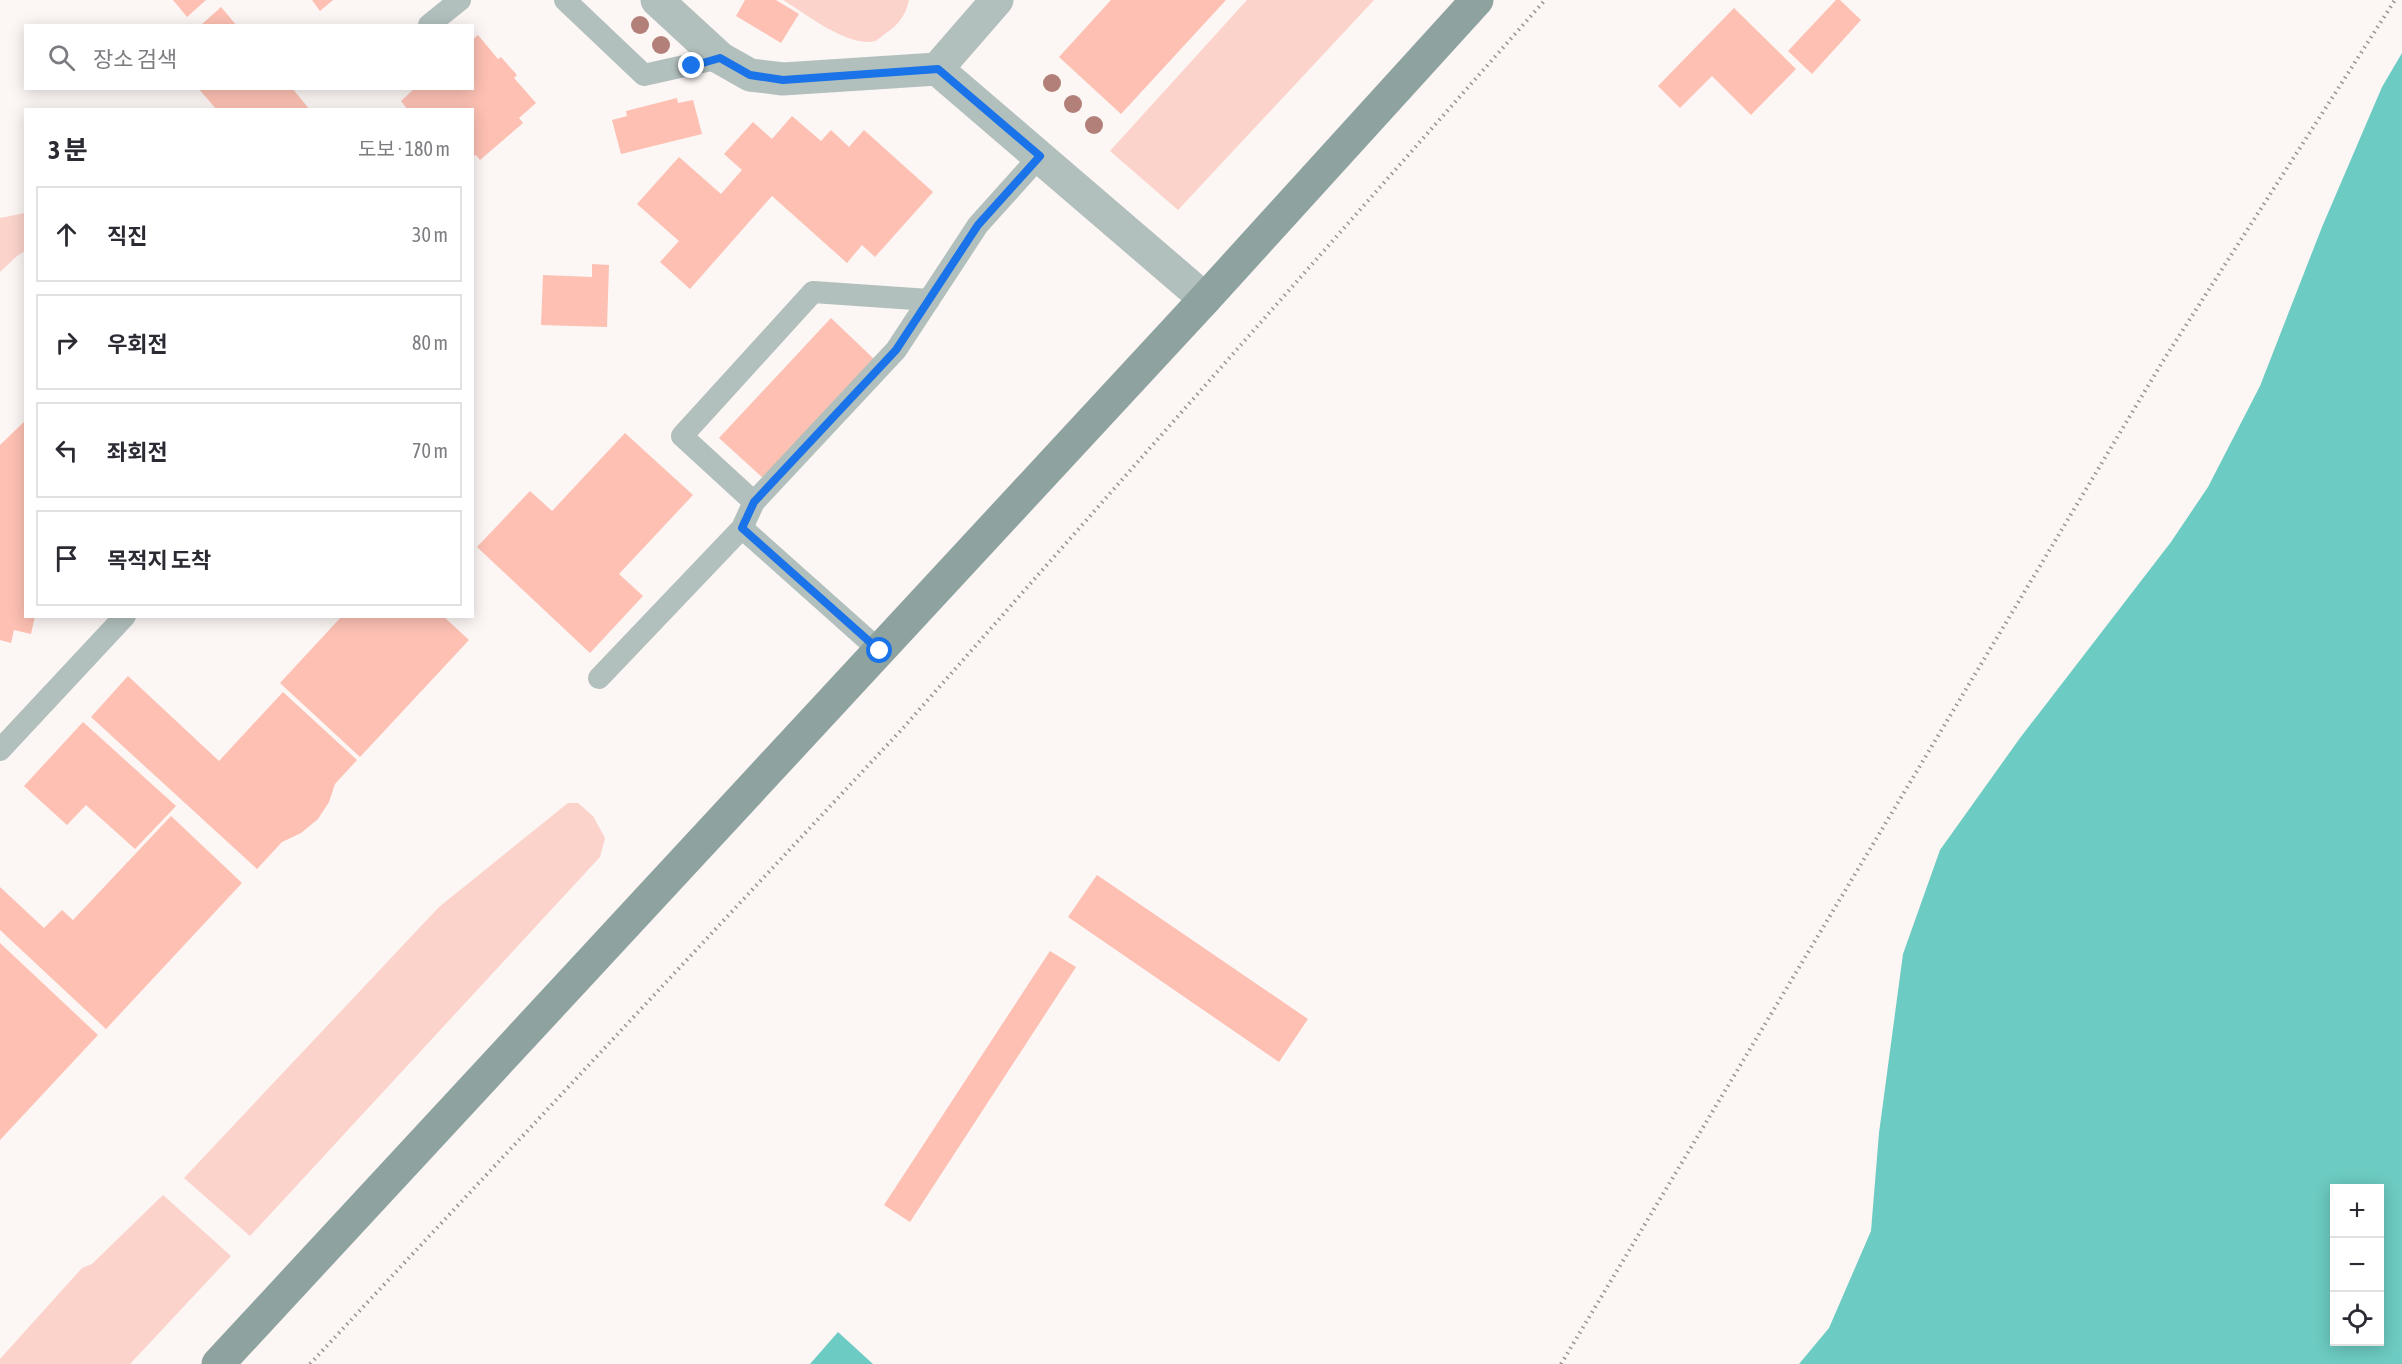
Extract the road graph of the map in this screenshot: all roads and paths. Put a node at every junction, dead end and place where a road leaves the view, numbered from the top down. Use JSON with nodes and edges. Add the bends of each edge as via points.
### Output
{"nodes":[{"id":1,"x":460,"y":0,"type":"edge"},
{"id":2,"x":565,"y":0,"type":"edge"},
{"id":3,"x":657,"y":0,"type":"edge"},
{"id":4,"x":997,"y":0,"type":"edge"},
{"id":5,"x":1477,"y":0,"type":"edge"},
{"id":6,"x":1545,"y":0,"type":"edge"},
{"id":7,"x":2395,"y":0,"type":"edge"},
{"id":8,"x":430,"y":24,"type":"edge"},
{"id":9,"x":720,"y":58,"type":"junction"},
{"id":10,"x":938,"y":69,"type":"junction"},
{"id":11,"x":1040,"y":156,"type":"junction"},
{"id":12,"x":1205,"y":299,"type":"junction"},
{"id":13,"x":929,"y":300,"type":"junction"},
{"id":14,"x":754,"y":502,"type":"junction"},
{"id":15,"x":742,"y":528,"type":"junction"},
{"id":16,"x":122,"y":618,"type":"edge"},
{"id":17,"x":880,"y":651,"type":"junction"},
{"id":18,"x":598,"y":678,"type":"dead end"},
{"id":19,"x":0,"y":750,"type":"edge"},
{"id":20,"x":218,"y":1364,"type":"edge"},
{"id":21,"x":310,"y":1364,"type":"edge"},
{"id":22,"x":1561,"y":1364,"type":"edge"}],
"edges":[{"from":1,"to":8,"type":"lane"},
{"from":2,"to":9,"type":"lane","via":[[644,75]]},
{"from":3,"to":9,"type":"street"},
{"from":4,"to":10,"type":"street"},
{"from":5,"to":12,"type":"main road"},
{"from":6,"to":21,"type":"path","via":[[904,727]]},
{"from":7,"to":22,"type":"path","via":[[2163,361]]},
{"from":9,"to":10,"type":"street","via":[[750,75],[783,80]]},
{"from":10,"to":11,"type":"street"},
{"from":11,"to":12,"type":"street"},
{"from":11,"to":13,"type":"lane","via":[[978,225]]},
{"from":12,"to":17,"type":"main road"},
{"from":13,"to":14,"type":"lane","via":[[896,350]]},
{"from":13,"to":14,"type":"lane","via":[[813,292],[682,436]]},
{"from":14,"to":15,"type":"lane"},
{"from":15,"to":17,"type":"lane"},
{"from":15,"to":18,"type":"lane"},
{"from":16,"to":19,"type":"lane"},
{"from":17,"to":20,"type":"main road"}]}
